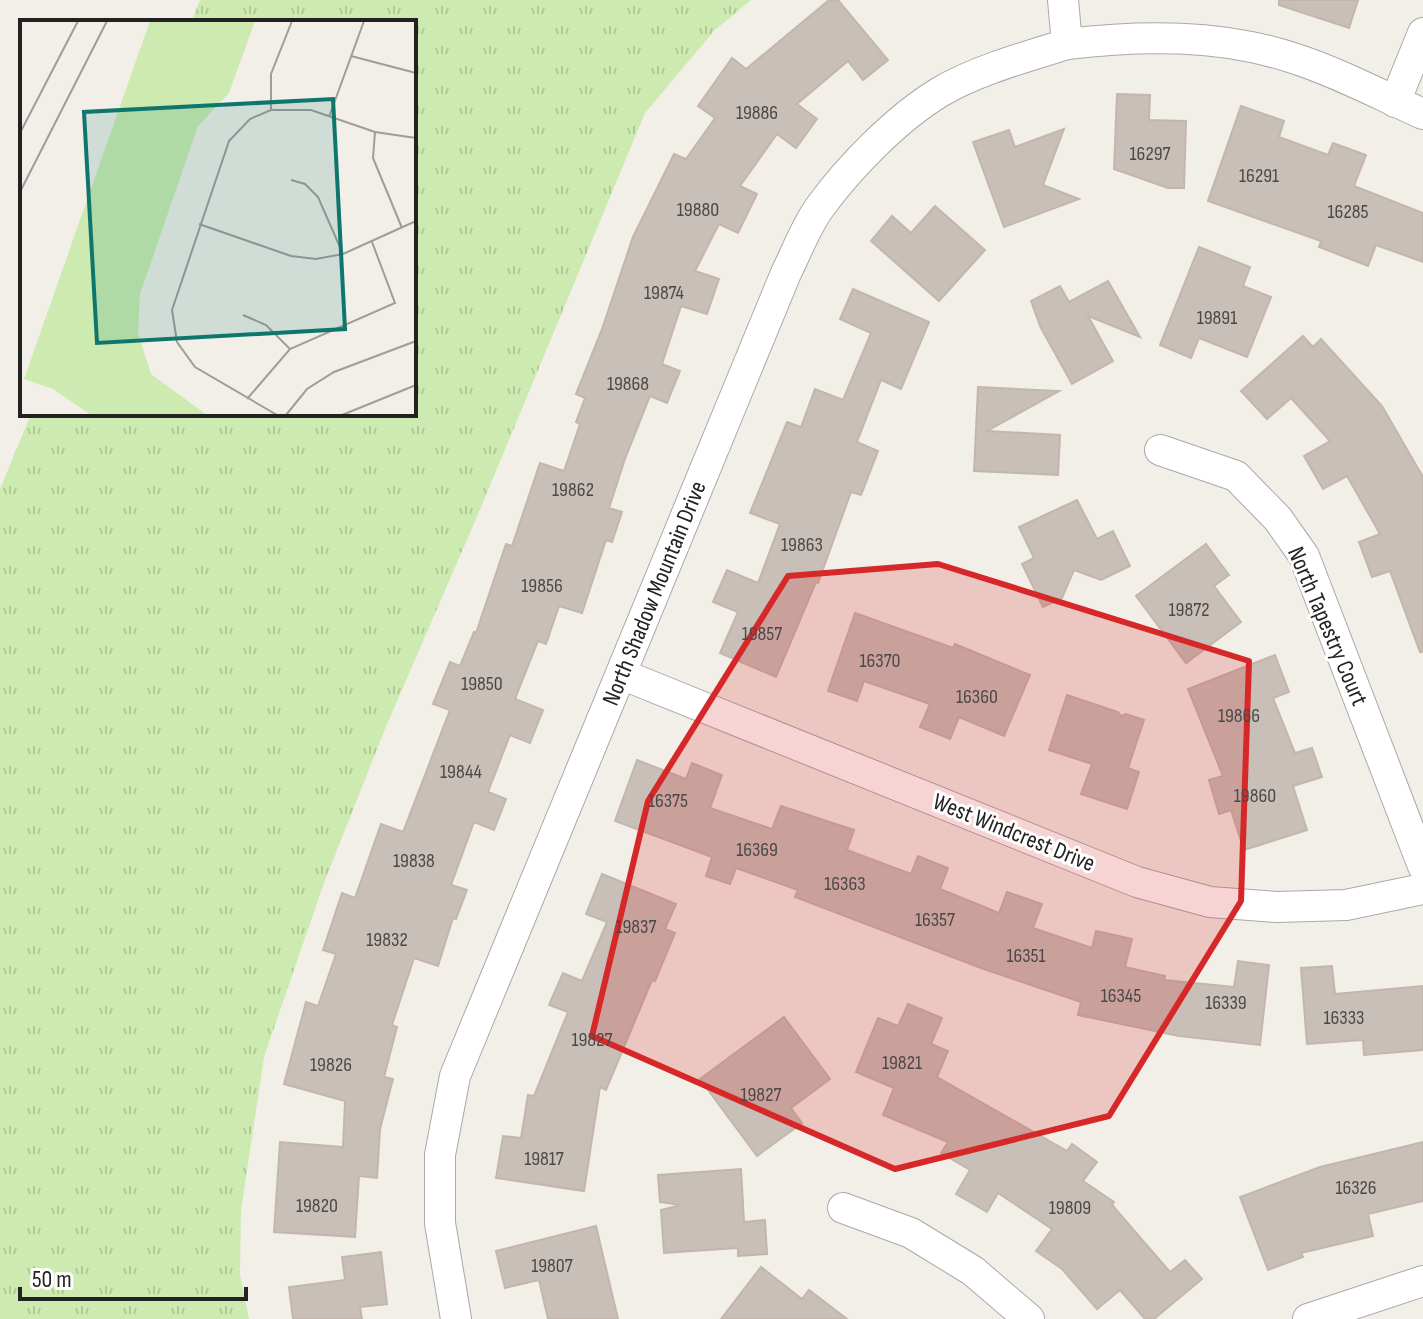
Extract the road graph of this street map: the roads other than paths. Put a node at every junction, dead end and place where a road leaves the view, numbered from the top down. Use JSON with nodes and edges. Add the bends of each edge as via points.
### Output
{"nodes":[{"id":1,"x":1063,"y":0,"type":"edge"},
{"id":2,"x":1423,"y":33,"type":"edge"},
{"id":3,"x":1067,"y":44,"type":"junction"},
{"id":4,"x":1395,"y":102,"type":"junction"},
{"id":5,"x":1423,"y":114,"type":"edge"},
{"id":6,"x":1160,"y":450,"type":"dead end"},
{"id":7,"x":621,"y":674,"type":"junction"},
{"id":8,"x":1423,"y":866,"type":"edge"},
{"id":9,"x":1423,"y":889,"type":"edge"},
{"id":10,"x":843,"y":1208,"type":"dead end"},
{"id":11,"x":1423,"y":1281,"type":"edge"},
{"id":12,"x":456,"y":1319,"type":"edge"},
{"id":13,"x":1029,"y":1319,"type":"edge"},
{"id":14,"x":1308,"y":1319,"type":"edge"}],
"edges":[{"from":1,"to":3,"type":"street"},
{"from":2,"to":4,"type":"street"},
{"from":3,"to":4,"type":"street","name":"North Shadow Mountain Drive","via":[[1162,37],[1229,44],[1292,58]]},
{"from":3,"to":7,"type":"street","name":"North Shadow Mountain Drive","via":[[940,92],[855,164],[818,209],[786,273]]},
{"from":4,"to":5,"type":"street","name":"North Shadow Mountain Drive"},
{"from":6,"to":8,"type":"street","name":"North Tapestry Court","via":[[1236,476],[1278,519],[1304,556]]},
{"from":7,"to":9,"type":"street","name":"West Windcrest Drive","via":[[1137,882],[1210,902],[1346,905]]},
{"from":7,"to":12,"type":"street","name":"North Shadow Mountain Drive","via":[[455,1076],[440,1155],[440,1223]]},
{"from":10,"to":13,"type":"street","via":[[911,1233],[973,1271]]},
{"from":11,"to":14,"type":"street"}]}
